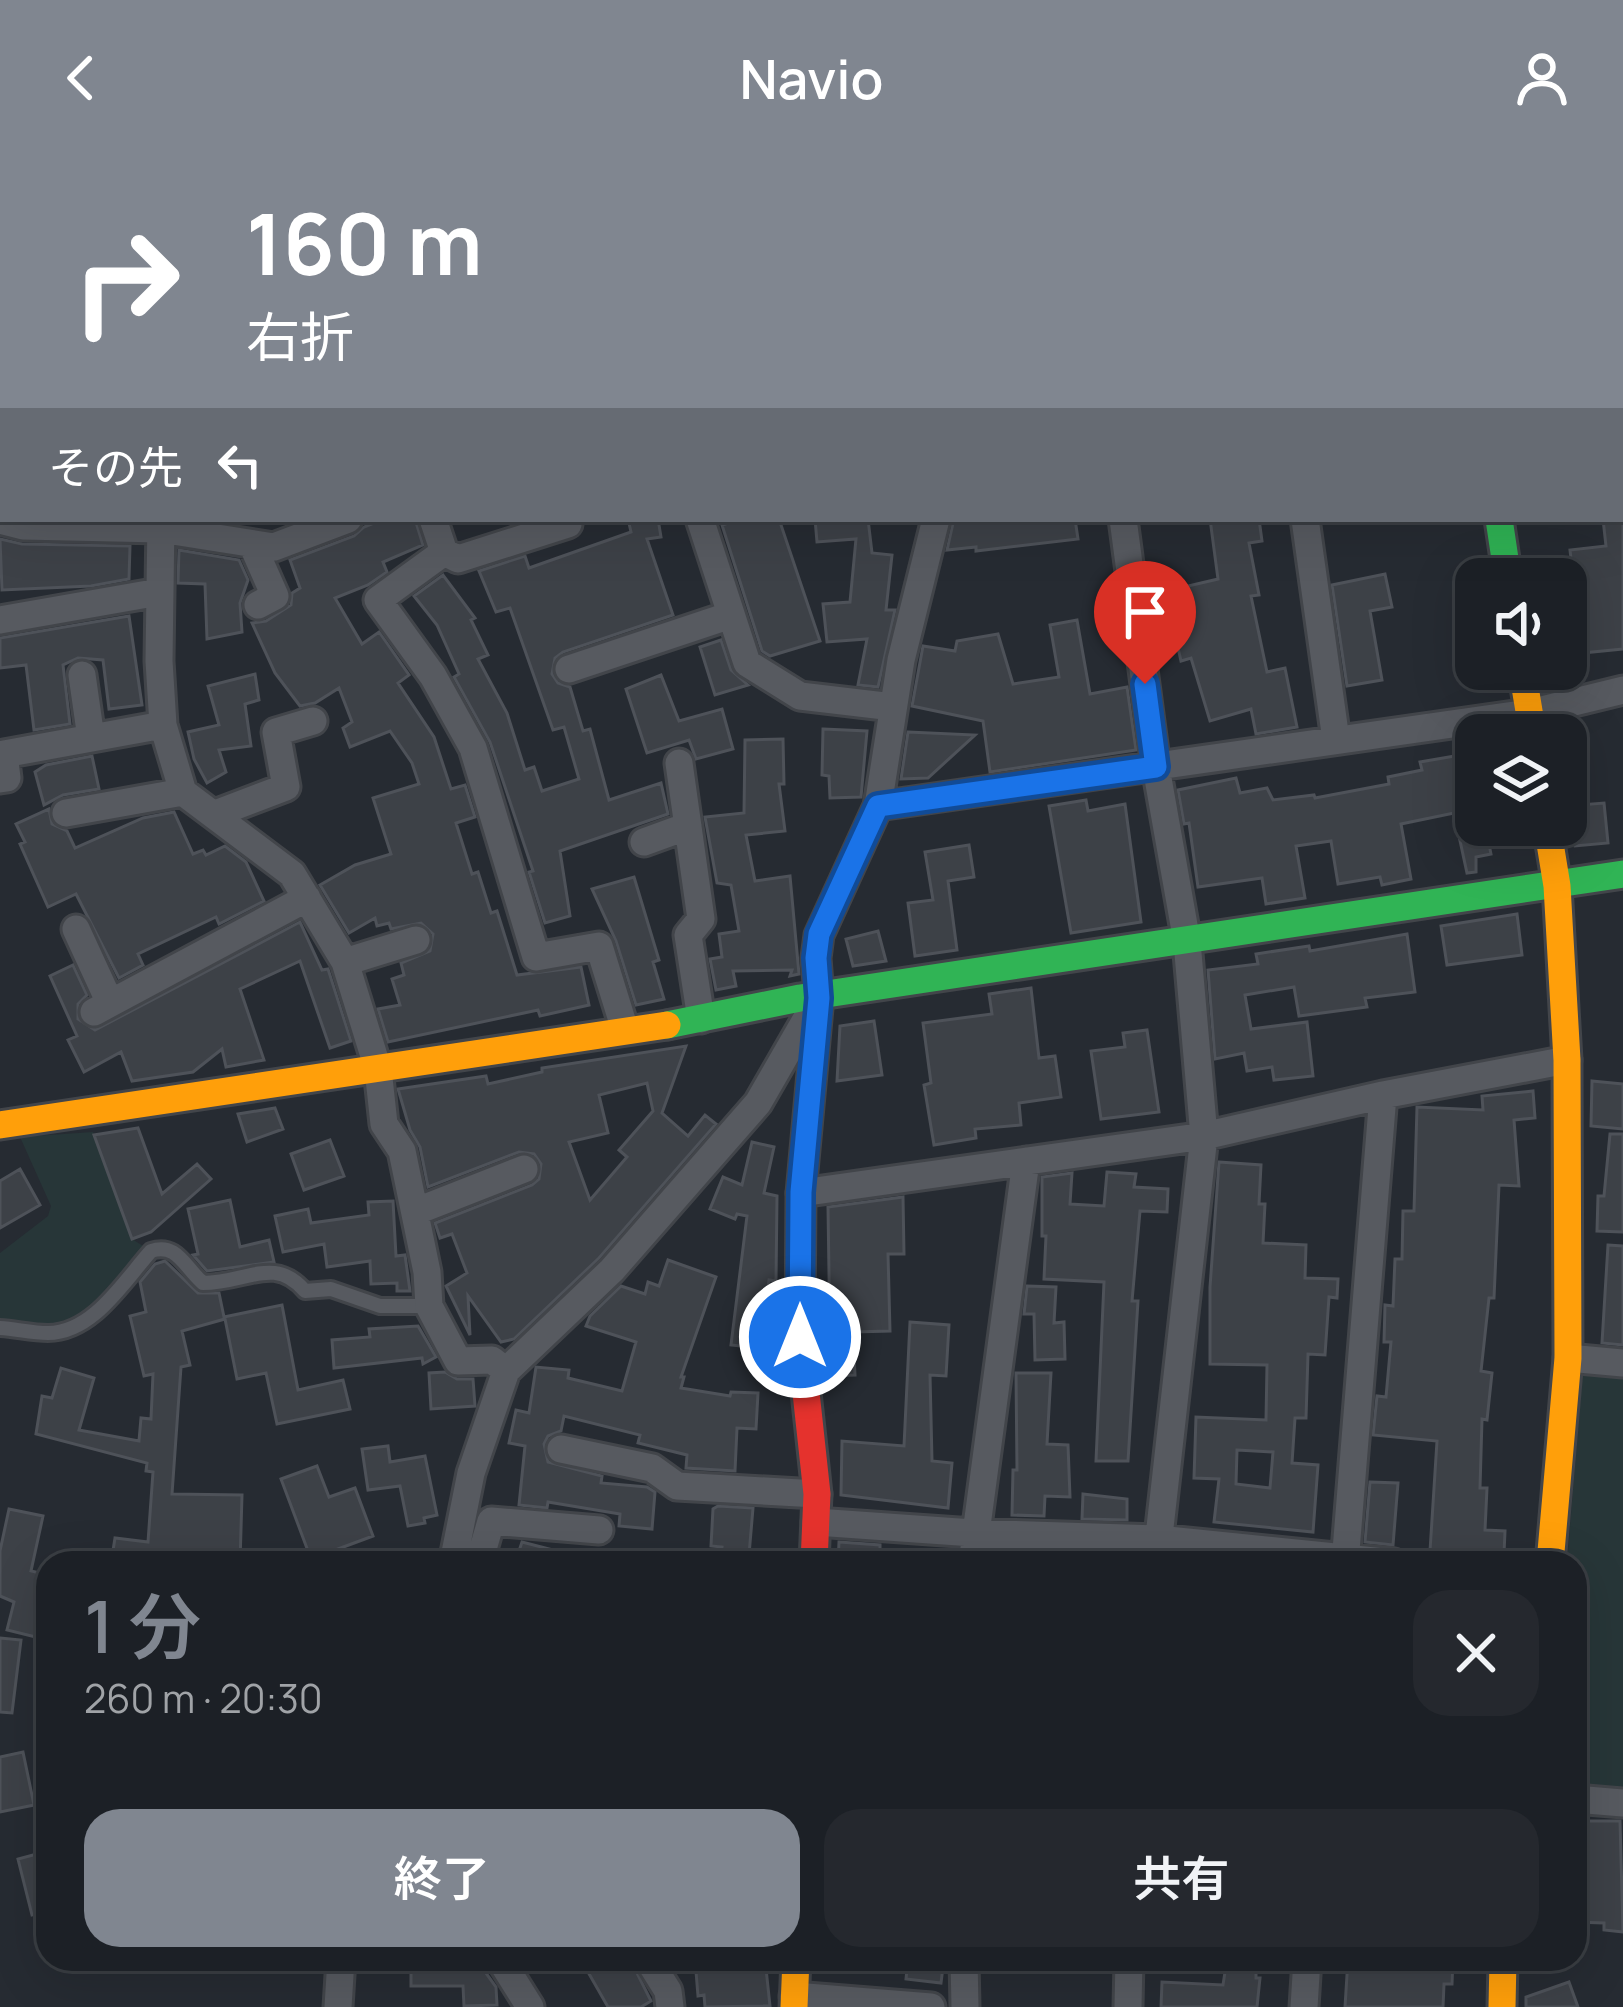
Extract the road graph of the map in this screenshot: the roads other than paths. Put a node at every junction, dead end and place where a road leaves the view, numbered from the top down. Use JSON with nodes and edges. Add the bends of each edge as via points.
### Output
{"nodes":[{"id":1,"x":8,"y":522,"type":"edge"},
{"id":2,"x":340,"y":522,"type":"edge"},
{"id":3,"x":434,"y":522,"type":"edge"},
{"id":4,"x":569,"y":522,"type":"edge"},
{"id":5,"x":701,"y":522,"type":"edge"},
{"id":6,"x":935,"y":522,"type":"edge"},
{"id":7,"x":1123,"y":522,"type":"edge"},
{"id":8,"x":1305,"y":522,"type":"edge"},
{"id":9,"x":1499,"y":522,"type":"edge"},
{"id":10,"x":160,"y":524,"type":"edge"},
{"id":11,"x":236,"y":534,"type":"edge"},
{"id":12,"x":444,"y":552,"type":"junction"},
{"id":13,"x":1505,"y":558,"type":"edge"},
{"id":14,"x":159,"y":592,"type":"junction"},
{"id":15,"x":258,"y":605,"type":"dead end"},
{"id":16,"x":731,"y":615,"type":"junction"},
{"id":17,"x":0,"y":620,"type":"edge"},
{"id":18,"x":569,"y":669,"type":"dead end"},
{"id":19,"x":82,"y":675,"type":"dead end"},
{"id":20,"x":1623,"y":690,"type":"edge"},
{"id":21,"x":893,"y":706,"type":"junction"},
{"id":22,"x":1558,"y":714,"type":"edge"},
{"id":23,"x":313,"y":721,"type":"dead end"},
{"id":24,"x":164,"y":724,"type":"junction"},
{"id":25,"x":1455,"y":730,"type":"edge"},
{"id":26,"x":91,"y":738,"type":"junction"},
{"id":27,"x":1336,"y":740,"type":"junction"},
{"id":28,"x":679,"y":763,"type":"dead end"},
{"id":29,"x":1156,"y":767,"type":"junction"},
{"id":30,"x":0,"y":778,"type":"edge"},
{"id":31,"x":183,"y":792,"type":"junction"},
{"id":32,"x":878,"y":806,"type":"junction"},
{"id":33,"x":66,"y":813,"type":"dead end"},
{"id":34,"x":215,"y":814,"type":"junction"},
{"id":35,"x":688,"y":826,"type":"junction"},
{"id":36,"x":644,"y":842,"type":"dead end"},
{"id":37,"x":1550,"y":846,"type":"edge"},
{"id":38,"x":1623,"y":874,"type":"edge"},
{"id":39,"x":1557,"y":886,"type":"junction"},
{"id":40,"x":307,"y":898,"type":"junction"},
{"id":41,"x":76,"y":929,"type":"dead end"},
{"id":42,"x":416,"y":940,"type":"dead end"},
{"id":43,"x":1187,"y":942,"type":"junction"},
{"id":44,"x":345,"y":962,"type":"junction"},
{"id":45,"x":819,"y":998,"type":"junction"},
{"id":46,"x":701,"y":1019,"type":"junction"},
{"id":47,"x":625,"y":1030,"type":"junction"},
{"id":48,"x":1567,"y":1060,"type":"junction"},
{"id":49,"x":379,"y":1069,"type":"junction"},
{"id":50,"x":1383,"y":1095,"type":"junction"},
{"id":51,"x":0,"y":1125,"type":"edge"},
{"id":52,"x":1204,"y":1136,"type":"junction"},
{"id":53,"x":1026,"y":1161,"type":"junction"},
{"id":54,"x":524,"y":1169,"type":"dead end"},
{"id":55,"x":801,"y":1192,"type":"junction"},
{"id":56,"x":417,"y":1211,"type":"junction"},
{"id":57,"x":429,"y":1306,"type":"junction"},
{"id":58,"x":0,"y":1328,"type":"edge"},
{"id":59,"x":1568,"y":1358,"type":"junction"},
{"id":60,"x":1623,"y":1363,"type":"edge"},
{"id":61,"x":506,"y":1370,"type":"junction"},
{"id":62,"x":561,"y":1449,"type":"dead end"},
{"id":63,"x":817,"y":1508,"type":"junction"},
{"id":64,"x":599,"y":1530,"type":"dead end"},
{"id":65,"x":973,"y":1533,"type":"junction"},
{"id":66,"x":455,"y":1551,"type":"edge"},
{"id":67,"x":482,"y":1551,"type":"edge"},
{"id":68,"x":815,"y":1551,"type":"edge"},
{"id":69,"x":972,"y":1551,"type":"edge"},
{"id":70,"x":1157,"y":1551,"type":"edge"},
{"id":71,"x":1346,"y":1551,"type":"edge"},
{"id":72,"x":1551,"y":1551,"type":"edge"},
{"id":73,"x":1587,"y":1800,"type":"edge"},
{"id":74,"x":1623,"y":1803,"type":"edge"},
{"id":75,"x":340,"y":1971,"type":"edge"},
{"id":76,"x":508,"y":1971,"type":"edge"},
{"id":77,"x":656,"y":1971,"type":"edge"},
{"id":78,"x":795,"y":1971,"type":"edge"},
{"id":79,"x":964,"y":1971,"type":"edge"},
{"id":80,"x":1129,"y":1971,"type":"edge"},
{"id":81,"x":1306,"y":1971,"type":"edge"},
{"id":82,"x":1503,"y":1971,"type":"edge"},
{"id":83,"x":794,"y":2002,"type":"edge"},
{"id":84,"x":338,"y":2007,"type":"edge"},
{"id":85,"x":530,"y":2007,"type":"edge"},
{"id":86,"x":670,"y":2007,"type":"edge"},
{"id":87,"x":931,"y":2007,"type":"edge"},
{"id":88,"x":965,"y":2007,"type":"edge"},
{"id":89,"x":1127,"y":2007,"type":"edge"},
{"id":90,"x":1304,"y":2007,"type":"edge"},
{"id":91,"x":1502,"y":2007,"type":"edge"}],
"edges":[{"from":1,"to":10,"type":"street"},
{"from":2,"to":11,"type":"street","via":[[274,548]]},
{"from":3,"to":12,"type":"street"},
{"from":4,"to":12,"type":"street","via":[[458,560]]},
{"from":5,"to":16,"type":"street"},
{"from":6,"to":21,"type":"street"},
{"from":7,"to":29,"type":"street"},
{"from":8,"to":27,"type":"street"},
{"from":9,"to":13,"type":"street"},
{"from":10,"to":11,"type":"street"},
{"from":10,"to":14,"type":"street"},
{"from":11,"to":15,"type":"street","via":[[275,596]]},
{"from":12,"to":47,"type":"street","via":[[378,600],[473,748],[536,957],[599,946]]},
{"from":14,"to":17,"type":"street"},
{"from":14,"to":24,"type":"street"},
{"from":16,"to":18,"type":"street"},
{"from":16,"to":21,"type":"street","via":[[747,663],[800,696]]},
{"from":19,"to":26,"type":"street"},
{"from":20,"to":22,"type":"street"},
{"from":21,"to":32,"type":"street"},
{"from":23,"to":34,"type":"street","via":[[277,732],[286,787]]},
{"from":24,"to":26,"type":"street"},
{"from":24,"to":31,"type":"street"},
{"from":25,"to":27,"type":"street"},
{"from":26,"to":30,"type":"street","via":[[4,754],[7,778]]},
{"from":27,"to":29,"type":"street"},
{"from":28,"to":35,"type":"street"},
{"from":29,"to":32,"type":"street"},
{"from":29,"to":43,"type":"street"},
{"from":31,"to":33,"type":"street"},
{"from":31,"to":34,"type":"street"},
{"from":32,"to":45,"type":"street","via":[[819,934]]},
{"from":34,"to":40,"type":"street","via":[[292,874]]},
{"from":35,"to":36,"type":"street"},
{"from":35,"to":46,"type":"street","via":[[701,919],[688,935]]},
{"from":37,"to":39,"type":"street"},
{"from":38,"to":39,"type":"street"},
{"from":39,"to":43,"type":"street"},
{"from":39,"to":48,"type":"street"},
{"from":40,"to":41,"type":"street","via":[[102,1008]]},
{"from":40,"to":44,"type":"street"},
{"from":42,"to":44,"type":"street"},
{"from":43,"to":45,"type":"street"},
{"from":43,"to":52,"type":"street"},
{"from":44,"to":49,"type":"street"},
{"from":45,"to":46,"type":"street"},
{"from":45,"to":55,"type":"street"},
{"from":45,"to":61,"type":"street","via":[[758,1103],[612,1270]]},
{"from":46,"to":47,"type":"street"},
{"from":47,"to":49,"type":"street"},
{"from":48,"to":50,"type":"street"},
{"from":48,"to":59,"type":"street"},
{"from":49,"to":51,"type":"street"},
{"from":49,"to":56,"type":"street","via":[[384,1124],[402,1151]]},
{"from":50,"to":52,"type":"street"},
{"from":50,"to":71,"type":"street"},
{"from":52,"to":53,"type":"street"},
{"from":52,"to":70,"type":"street"},
{"from":53,"to":55,"type":"street"},
{"from":53,"to":65,"type":"street"},
{"from":54,"to":56,"type":"street"},
{"from":55,"to":63,"type":"street","via":[[800,1337]]},
{"from":56,"to":57,"type":"street"},
{"from":57,"to":58,"type":"lane","via":[[380,1306],[331,1288],[305,1291],[278,1270],[203,1283],[162,1247],[70,1330]]},
{"from":57,"to":61,"type":"street","via":[[458,1361],[493,1360]]},
{"from":59,"to":60,"type":"street"},
{"from":59,"to":72,"type":"street"},
{"from":61,"to":66,"type":"street"},
{"from":62,"to":63,"type":"street","via":[[652,1468],[677,1486]]},
{"from":63,"to":65,"type":"street"},
{"from":63,"to":68,"type":"street"},
{"from":64,"to":67,"type":"street","via":[[491,1521]]},
{"from":65,"to":69,"type":"street"},
{"from":65,"to":70,"type":"street"},
{"from":73,"to":74,"type":"street"},
{"from":75,"to":84,"type":"street"},
{"from":76,"to":85,"type":"street"},
{"from":77,"to":86,"type":"street"},
{"from":78,"to":83,"type":"street"},
{"from":79,"to":88,"type":"street"},
{"from":80,"to":89,"type":"street"},
{"from":81,"to":90,"type":"street"},
{"from":82,"to":91,"type":"street"},
{"from":83,"to":87,"type":"street"}]}
